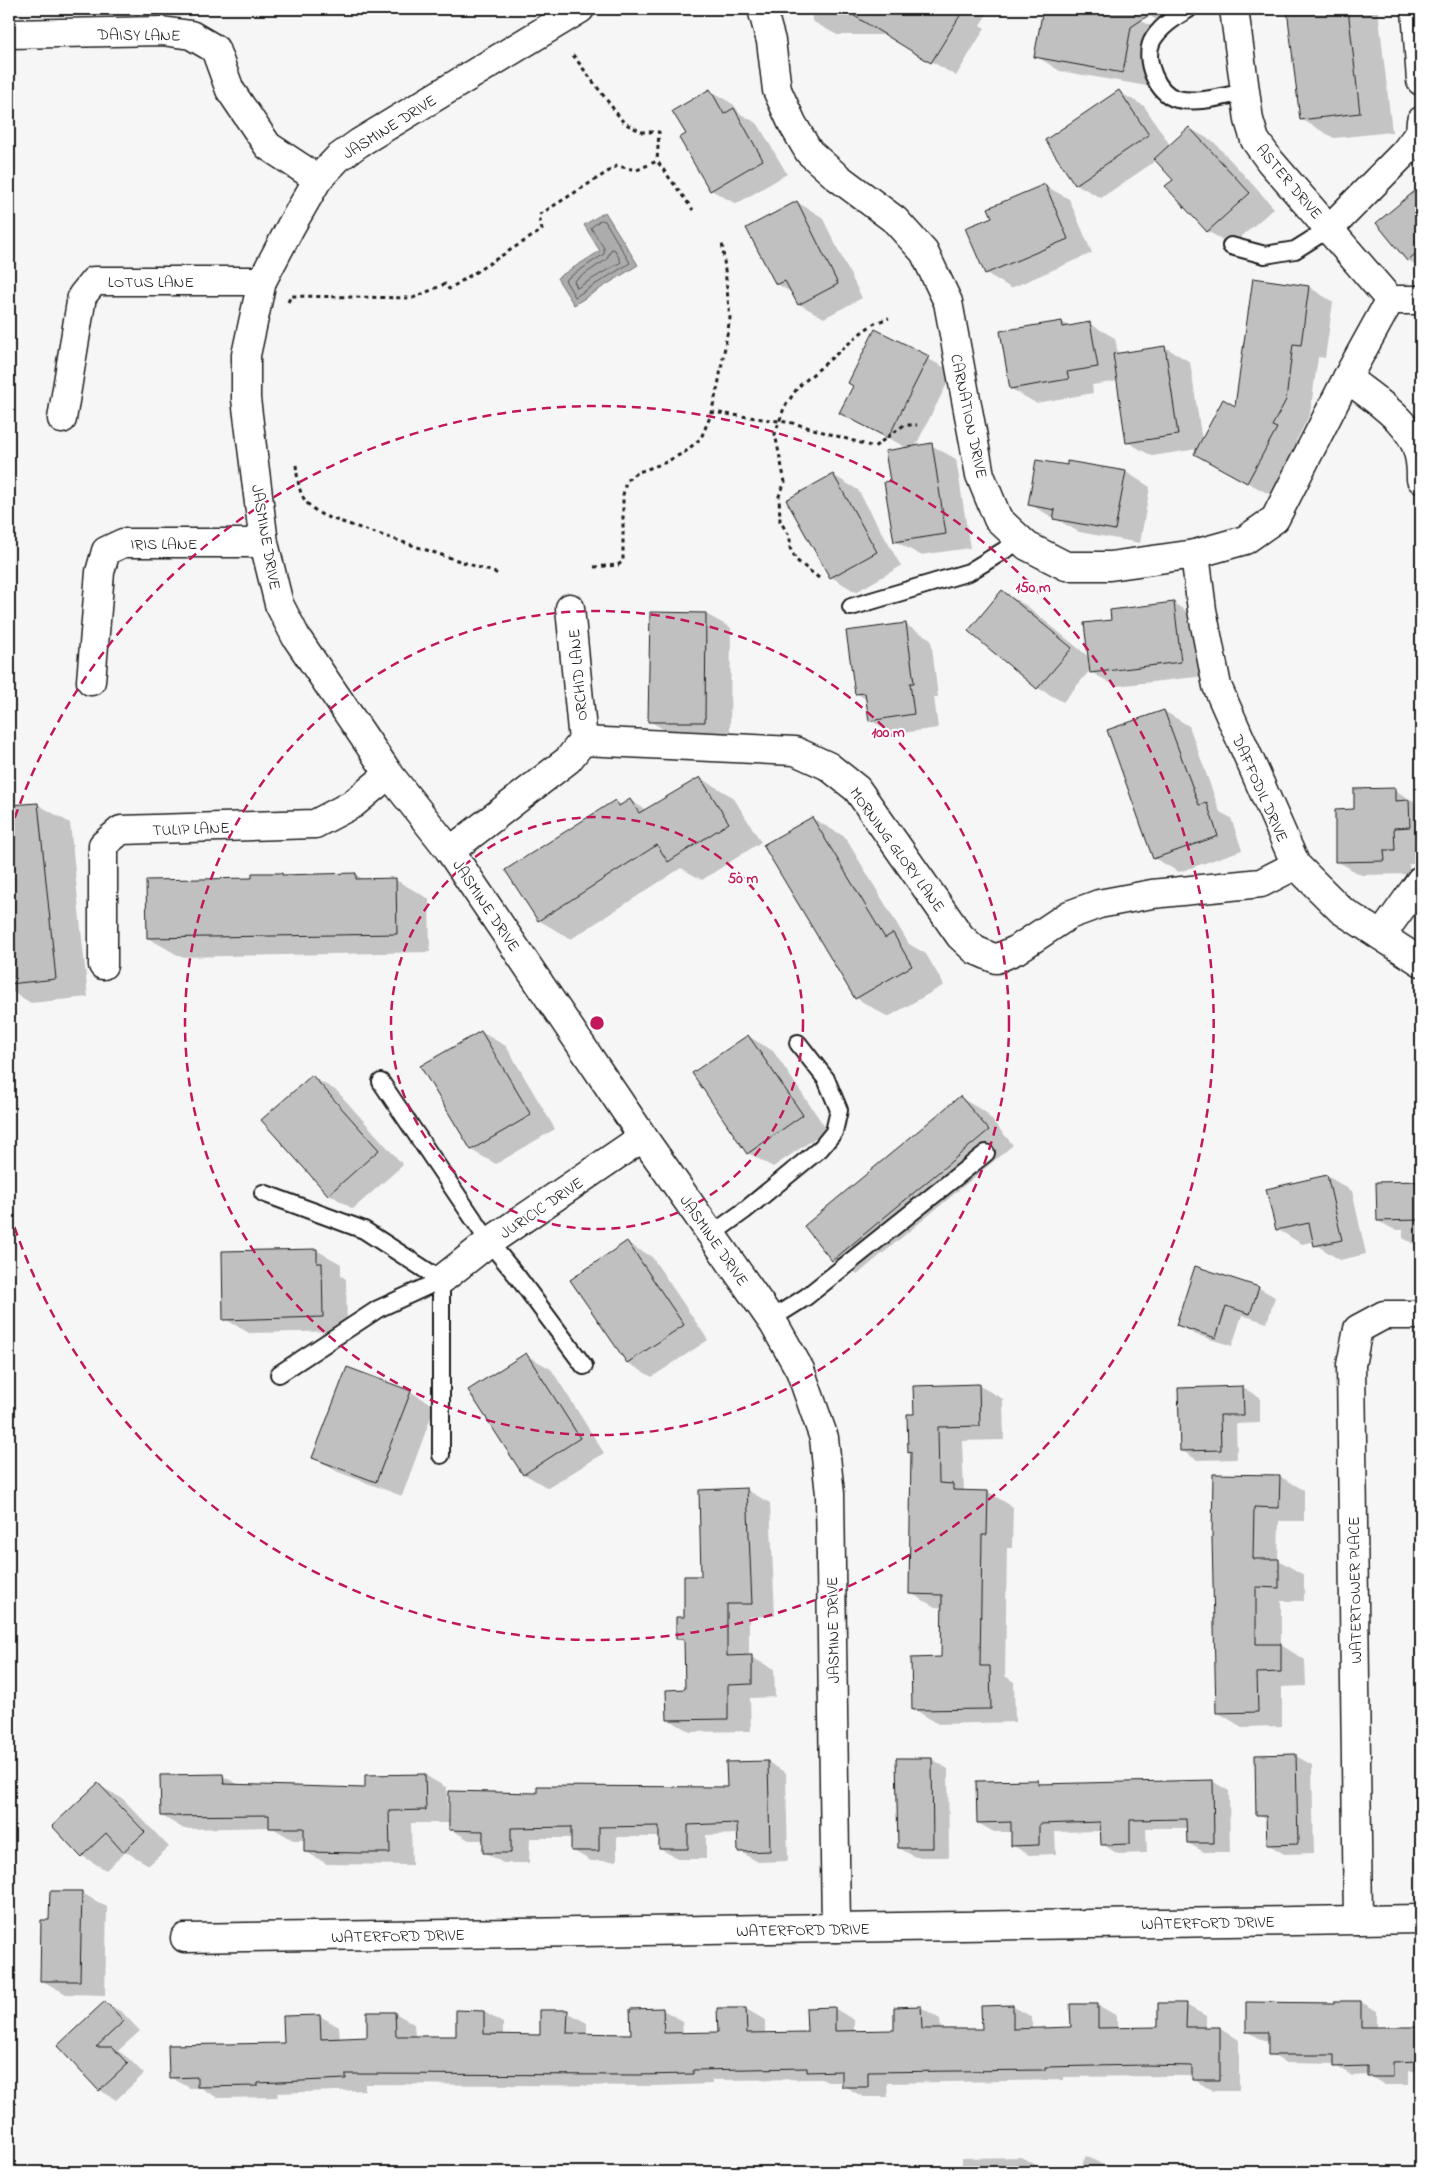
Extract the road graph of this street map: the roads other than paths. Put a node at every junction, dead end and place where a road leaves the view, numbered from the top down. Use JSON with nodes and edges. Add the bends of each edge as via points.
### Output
{"nodes":[{"id":1,"x":580,"y":9,"type":"edge"},
{"id":2,"x":762,"y":9,"type":"edge"},
{"id":3,"x":1189,"y":9,"type":"edge"},
{"id":4,"x":1234,"y":9,"type":"edge"},
{"id":5,"x":1416,"y":9,"type":"edge"},
{"id":6,"x":9,"y":34,"type":"edge"},
{"id":7,"x":1421,"y":81,"type":"edge"},
{"id":8,"x":1245,"y":92,"type":"junction"},
{"id":9,"x":1421,"y":121,"type":"edge"},
{"id":10,"x":318,"y":179,"type":"junction"},
{"id":11,"x":1330,"y":228,"type":"junction"},
{"id":12,"x":1231,"y":246,"type":"dead end"},
{"id":13,"x":262,"y":281,"type":"junction"},
{"id":14,"x":1390,"y":300,"type":"junction"},
{"id":15,"x":1421,"y":300,"type":"edge"},
{"id":16,"x":1347,"y":378,"type":"junction"},
{"id":17,"x":62,"y":419,"type":"dead end"},
{"id":18,"x":1421,"y":479,"type":"edge"},
{"id":19,"x":1021,"y":540,"type":"junction"},
{"id":20,"x":264,"y":542,"type":"junction"},
{"id":21,"x":1195,"y":554,"type":"junction"},
{"id":22,"x":851,"y":607,"type":"dead end"},
{"id":23,"x":570,"y":608,"type":"dead end"},
{"id":24,"x":91,"y":680,"type":"dead end"},
{"id":25,"x":583,"y":741,"type":"junction"},
{"id":26,"x":389,"y":774,"type":"junction"},
{"id":27,"x":450,"y":851,"type":"junction"},
{"id":28,"x":1296,"y":865,"type":"junction"},
{"id":29,"x":1421,"y":880,"type":"edge"},
{"id":30,"x":1381,"y":936,"type":"junction"},
{"id":31,"x":1421,"y":962,"type":"edge"},
{"id":32,"x":103,"y":965,"type":"dead end"},
{"id":33,"x":798,"y":1044,"type":"dead end"},
{"id":34,"x":381,"y":1082,"type":"dead end"},
{"id":35,"x":643,"y":1137,"type":"junction"},
{"id":36,"x":986,"y":1153,"type":"dead end"},
{"id":37,"x":263,"y":1193,"type":"dead end"},
{"id":38,"x":712,"y":1234,"type":"junction"},
{"id":39,"x":489,"y":1242,"type":"junction"},
{"id":40,"x":441,"y":1280,"type":"junction"},
{"id":41,"x":1421,"y":1315,"type":"edge"},
{"id":42,"x":771,"y":1319,"type":"junction"},
{"id":43,"x":584,"y":1366,"type":"dead end"},
{"id":44,"x":279,"y":1374,"type":"dead end"},
{"id":45,"x":441,"y":1455,"type":"dead end"},
{"id":46,"x":1421,"y":1919,"type":"edge"},
{"id":47,"x":1358,"y":1920,"type":"junction"},
{"id":48,"x":836,"y":1928,"type":"junction"},
{"id":49,"x":185,"y":1938,"type":"dead end"}],
"edges":[{"from":1,"to":10,"type":"street","name":"JASMINE DRIVE","via":[[359,144],[338,158]]},
{"from":2,"to":19,"type":"street","name":"CARNATION DRIVE","via":[[771,41],[777,90],[809,152],[895,220],[924,252],[948,302],[980,475],[998,519]]},
{"from":3,"to":8,"type":"lane","via":[[1161,29],[1151,43],[1151,67],[1159,86],[1176,99],[1198,100]]},
{"from":4,"to":8,"type":"street","name":"ASTER DRIVE"},
{"from":5,"to":7,"type":"street"},
{"from":6,"to":10,"type":"street","name":"DAISY LANE","via":[[162,32],[192,35],[215,49],[230,90],[268,146]]},
{"from":8,"to":11,"type":"street","name":"ASTER DRIVE","via":[[1255,140]]},
{"from":9,"to":11,"type":"street","via":[[1420,132],[1405,152]]},
{"from":10,"to":13,"type":"street","name":"JASMINE DRIVE"},
{"from":11,"to":12,"type":"lane","via":[[1294,250],[1265,256]]},
{"from":11,"to":14,"type":"street","name":"ASTER DRIVE"},
{"from":13,"to":17,"type":"street","name":"LOTUS LANE","via":[[94,281],[82,296]]},
{"from":13,"to":20,"type":"street","name":"JASMINE DRIVE","via":[[246,355],[246,399]]},
{"from":14,"to":15,"type":"street"},
{"from":14,"to":16,"type":"street","name":"CARNATION DRIVE"},
{"from":16,"to":18,"type":"street","via":[[1408,431],[1419,455]]},
{"from":16,"to":21,"type":"street","name":"CARNATION DRIVE","via":[[1275,519],[1245,540]]},
{"from":19,"to":21,"type":"street","name":"CARNATION DRIVE","via":[[1066,566],[1110,566]]},
{"from":19,"to":22,"type":"lane","via":[[969,572]]},
{"from":20,"to":24,"type":"street","name":"IRIS LANE","via":[[124,542],[106,551],[100,572]]},
{"from":20,"to":26,"type":"street","name":"JASMINE DRIVE","via":[[279,604],[296,637]]},
{"from":21,"to":28,"type":"street","name":"DAFFODIL DRIVE","via":[[1217,686]]},
{"from":23,"to":25,"type":"street","name":"ORCHID LANE"},
{"from":25,"to":27,"type":"street","via":[[568,760]]},
{"from":25,"to":28,"type":"street","name":"MORNING GLORY LANE","via":[[795,751],[828,766],[857,789],[960,936],[975,950],[996,959],[1069,916],[1099,904],[1152,894],[1261,883]]},
{"from":26,"to":27,"type":"street","name":"JASMINE DRIVE"},
{"from":26,"to":32,"type":"street","name":"TULIP LANE","via":[[354,804],[315,824],[121,830],[103,845]]},
{"from":27,"to":35,"type":"street","name":"JASMINE DRIVE"},
{"from":28,"to":30,"type":"street","name":"DAFFODIL DRIVE","via":[[1340,910]]},
{"from":29,"to":30,"type":"street"},
{"from":30,"to":31,"type":"street","name":"DAFFODIL DRIVE"},
{"from":33,"to":38,"type":"lane","via":[[826,1079],[839,1110],[834,1132],[821,1148]]},
{"from":34,"to":39,"type":"lane"},
{"from":35,"to":38,"type":"street","name":"JASMINE DRIVE"},
{"from":35,"to":39,"type":"street","name":"JURICIC DRIVE"},
{"from":36,"to":42,"type":"lane","via":[[806,1297]]},
{"from":37,"to":40,"type":"lane","via":[[364,1230]]},
{"from":38,"to":42,"type":"street","name":"JASMINE DRIVE"},
{"from":39,"to":40,"type":"street","name":"JURICIC DRIVE"},
{"from":39,"to":43,"type":"lane"},
{"from":40,"to":44,"type":"lane","via":[[378,1309]]},
{"from":40,"to":45,"type":"lane"},
{"from":41,"to":47,"type":"street","name":"WATERTOWER PLACE","via":[[1384,1315],[1358,1329],[1351,1365]]},
{"from":42,"to":48,"type":"street","name":"JASMINE DRIVE","via":[[800,1370],[824,1438],[828,1475]]},
{"from":46,"to":47,"type":"street","name":"WATERFORD DRIVE"},
{"from":47,"to":48,"type":"street","name":"WATERFORD DRIVE"},
{"from":48,"to":49,"type":"street","name":"WATERFORD DRIVE"}]}
